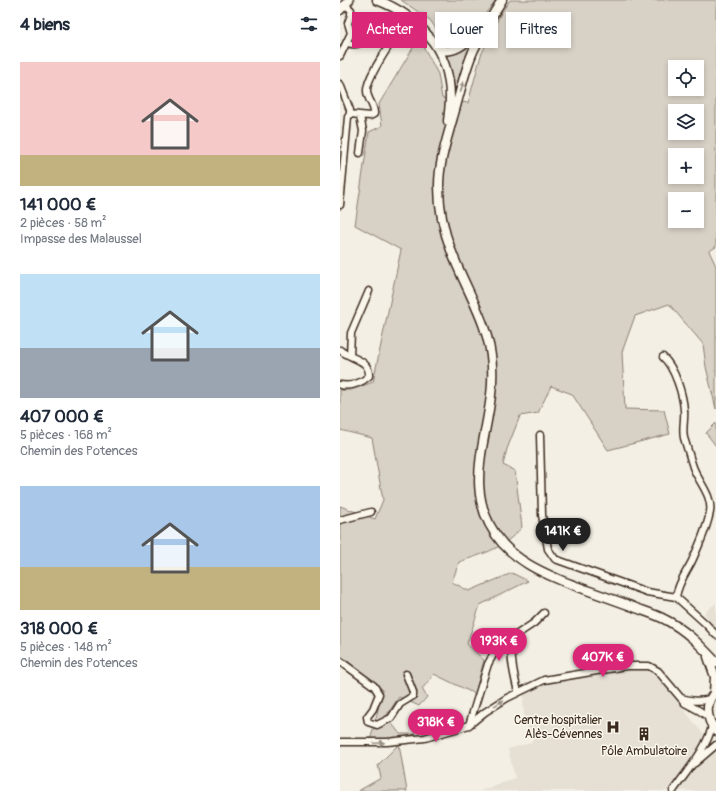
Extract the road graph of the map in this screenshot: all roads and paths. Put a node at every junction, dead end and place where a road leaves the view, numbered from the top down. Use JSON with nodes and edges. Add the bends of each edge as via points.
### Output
{"nodes":[{"id":1,"x":377,"y":0,"type":"edge"},
{"id":2,"x":502,"y":0,"type":"edge"},
{"id":3,"x":345,"y":4,"type":"edge"},
{"id":4,"x":494,"y":12,"type":"edge"},
{"id":5,"x":433,"y":42,"type":"joint"},
{"id":6,"x":347,"y":43,"type":"junction"},
{"id":7,"x":352,"y":44,"type":"edge"},
{"id":8,"x":388,"y":48,"type":"edge"},
{"id":9,"x":440,"y":48,"type":"edge"},
{"id":10,"x":457,"y":48,"type":"edge"},
{"id":11,"x":475,"y":48,"type":"edge"},
{"id":12,"x":340,"y":56,"type":"edge"},
{"id":13,"x":340,"y":84,"type":"edge"},
{"id":14,"x":350,"y":114,"type":"junction"},
{"id":15,"x":360,"y":116,"type":"junction"},
{"id":16,"x":447,"y":138,"type":"junction"},
{"id":17,"x":360,"y":153,"type":"dead end"},
{"id":18,"x":340,"y":205,"type":"edge"},
{"id":19,"x":369,"y":291,"type":"dead end"},
{"id":20,"x":340,"y":350,"type":"edge"},
{"id":21,"x":350,"y":355,"type":"junction"},
{"id":22,"x":663,"y":357,"type":"dead end"},
{"id":23,"x":340,"y":386,"type":"edge"},
{"id":24,"x":540,"y":435,"type":"dead end"},
{"id":25,"x":371,"y":512,"type":"dead end"},
{"id":26,"x":340,"y":520,"type":"edge"},
{"id":27,"x":676,"y":597,"type":"junction"},
{"id":28,"x":544,"y":613,"type":"dead end"},
{"id":29,"x":516,"y":635,"type":"junction"},
{"id":30,"x":716,"y":635,"type":"edge"},
{"id":31,"x":705,"y":651,"type":"junction"},
{"id":32,"x":340,"y":661,"type":"edge"},
{"id":33,"x":716,"y":662,"type":"edge"},
{"id":34,"x":406,"y":674,"type":"dead end"},
{"id":35,"x":518,"y":692,"type":"junction"},
{"id":36,"x":714,"y":694,"type":"edge"},
{"id":37,"x":681,"y":698,"type":"junction"},
{"id":38,"x":708,"y":717,"type":"junction"},
{"id":39,"x":469,"y":725,"type":"junction"},
{"id":40,"x":714,"y":728,"type":"edge"},
{"id":41,"x":340,"y":742,"type":"edge"},
{"id":42,"x":716,"y":745,"type":"edge"},
{"id":43,"x":690,"y":768,"type":"junction"},
{"id":44,"x":673,"y":791,"type":"edge"}],
"edges":[{"from":1,"to":5,"type":"main road","via":[[406,14]]},
{"from":2,"to":4,"type":"main road"},
{"from":3,"to":6,"type":"street","via":[[351,10],[348,23],[352,30]]},
{"from":5,"to":16,"type":"main road","via":[[440,53],[449,85]]},
{"from":6,"to":7,"type":"street"},
{"from":6,"to":12,"type":"street"},
{"from":8,"to":15,"type":"street","via":[[368,83],[367,94],[374,114]]},
{"from":9,"to":10,"type":"main road"},
{"from":16,"to":11,"type":"main road","one_way":true},
{"from":13,"to":14,"type":"street"},
{"from":14,"to":15,"type":"street"},
{"from":14,"to":18,"type":"street"},
{"from":15,"to":17,"type":"street","via":[[363,131]]},
{"from":16,"to":31,"type":"main road","via":[[439,184],[444,229],[488,335],[491,352],[489,412],[479,467],[479,492],[489,525],[516,558],[534,569],[665,620],[692,636]]},
{"from":19,"to":21,"type":"street","via":[[352,333]]},
{"from":20,"to":21,"type":"street"},
{"from":21,"to":23,"type":"street","via":[[365,364],[369,376],[362,382]]},
{"from":22,"to":27,"type":"street","via":[[679,385],[685,411],[684,437],[693,468],[709,499],[710,510],[707,527],[677,587]]},
{"from":24,"to":27,"type":"street","via":[[542,515],[548,549],[555,559],[647,592]]},
{"from":25,"to":26,"type":"street"},
{"from":27,"to":30,"type":"street"},
{"from":28,"to":29,"type":"street"},
{"from":29,"to":35,"type":"street","via":[[512,644],[512,658]]},
{"from":29,"to":39,"type":"street","via":[[503,637],[494,652]]},
{"from":31,"to":33,"type":"main road"},
{"from":31,"to":36,"type":"main road","via":[[715,677]]},
{"from":32,"to":34,"type":"street","via":[[374,686],[379,694],[367,717],[368,722],[377,725],[391,718],[400,704],[413,696]]},
{"from":35,"to":37,"type":"street","via":[[544,680],[638,665],[649,666],[658,671]]},
{"from":39,"to":35,"type":"street","one_way":true},
{"from":36,"to":37,"type":"street","via":[[702,701]]},
{"from":36,"to":38,"type":"main road","via":[[708,708]]},
{"from":37,"to":38,"type":"street"},
{"from":38,"to":40,"type":"main road"},
{"from":41,"to":39,"type":"street","one_way":true,"via":[[410,740]]},
{"from":40,"to":43,"type":"street"},
{"from":42,"to":43,"type":"street"},
{"from":43,"to":44,"type":"street"}]}
